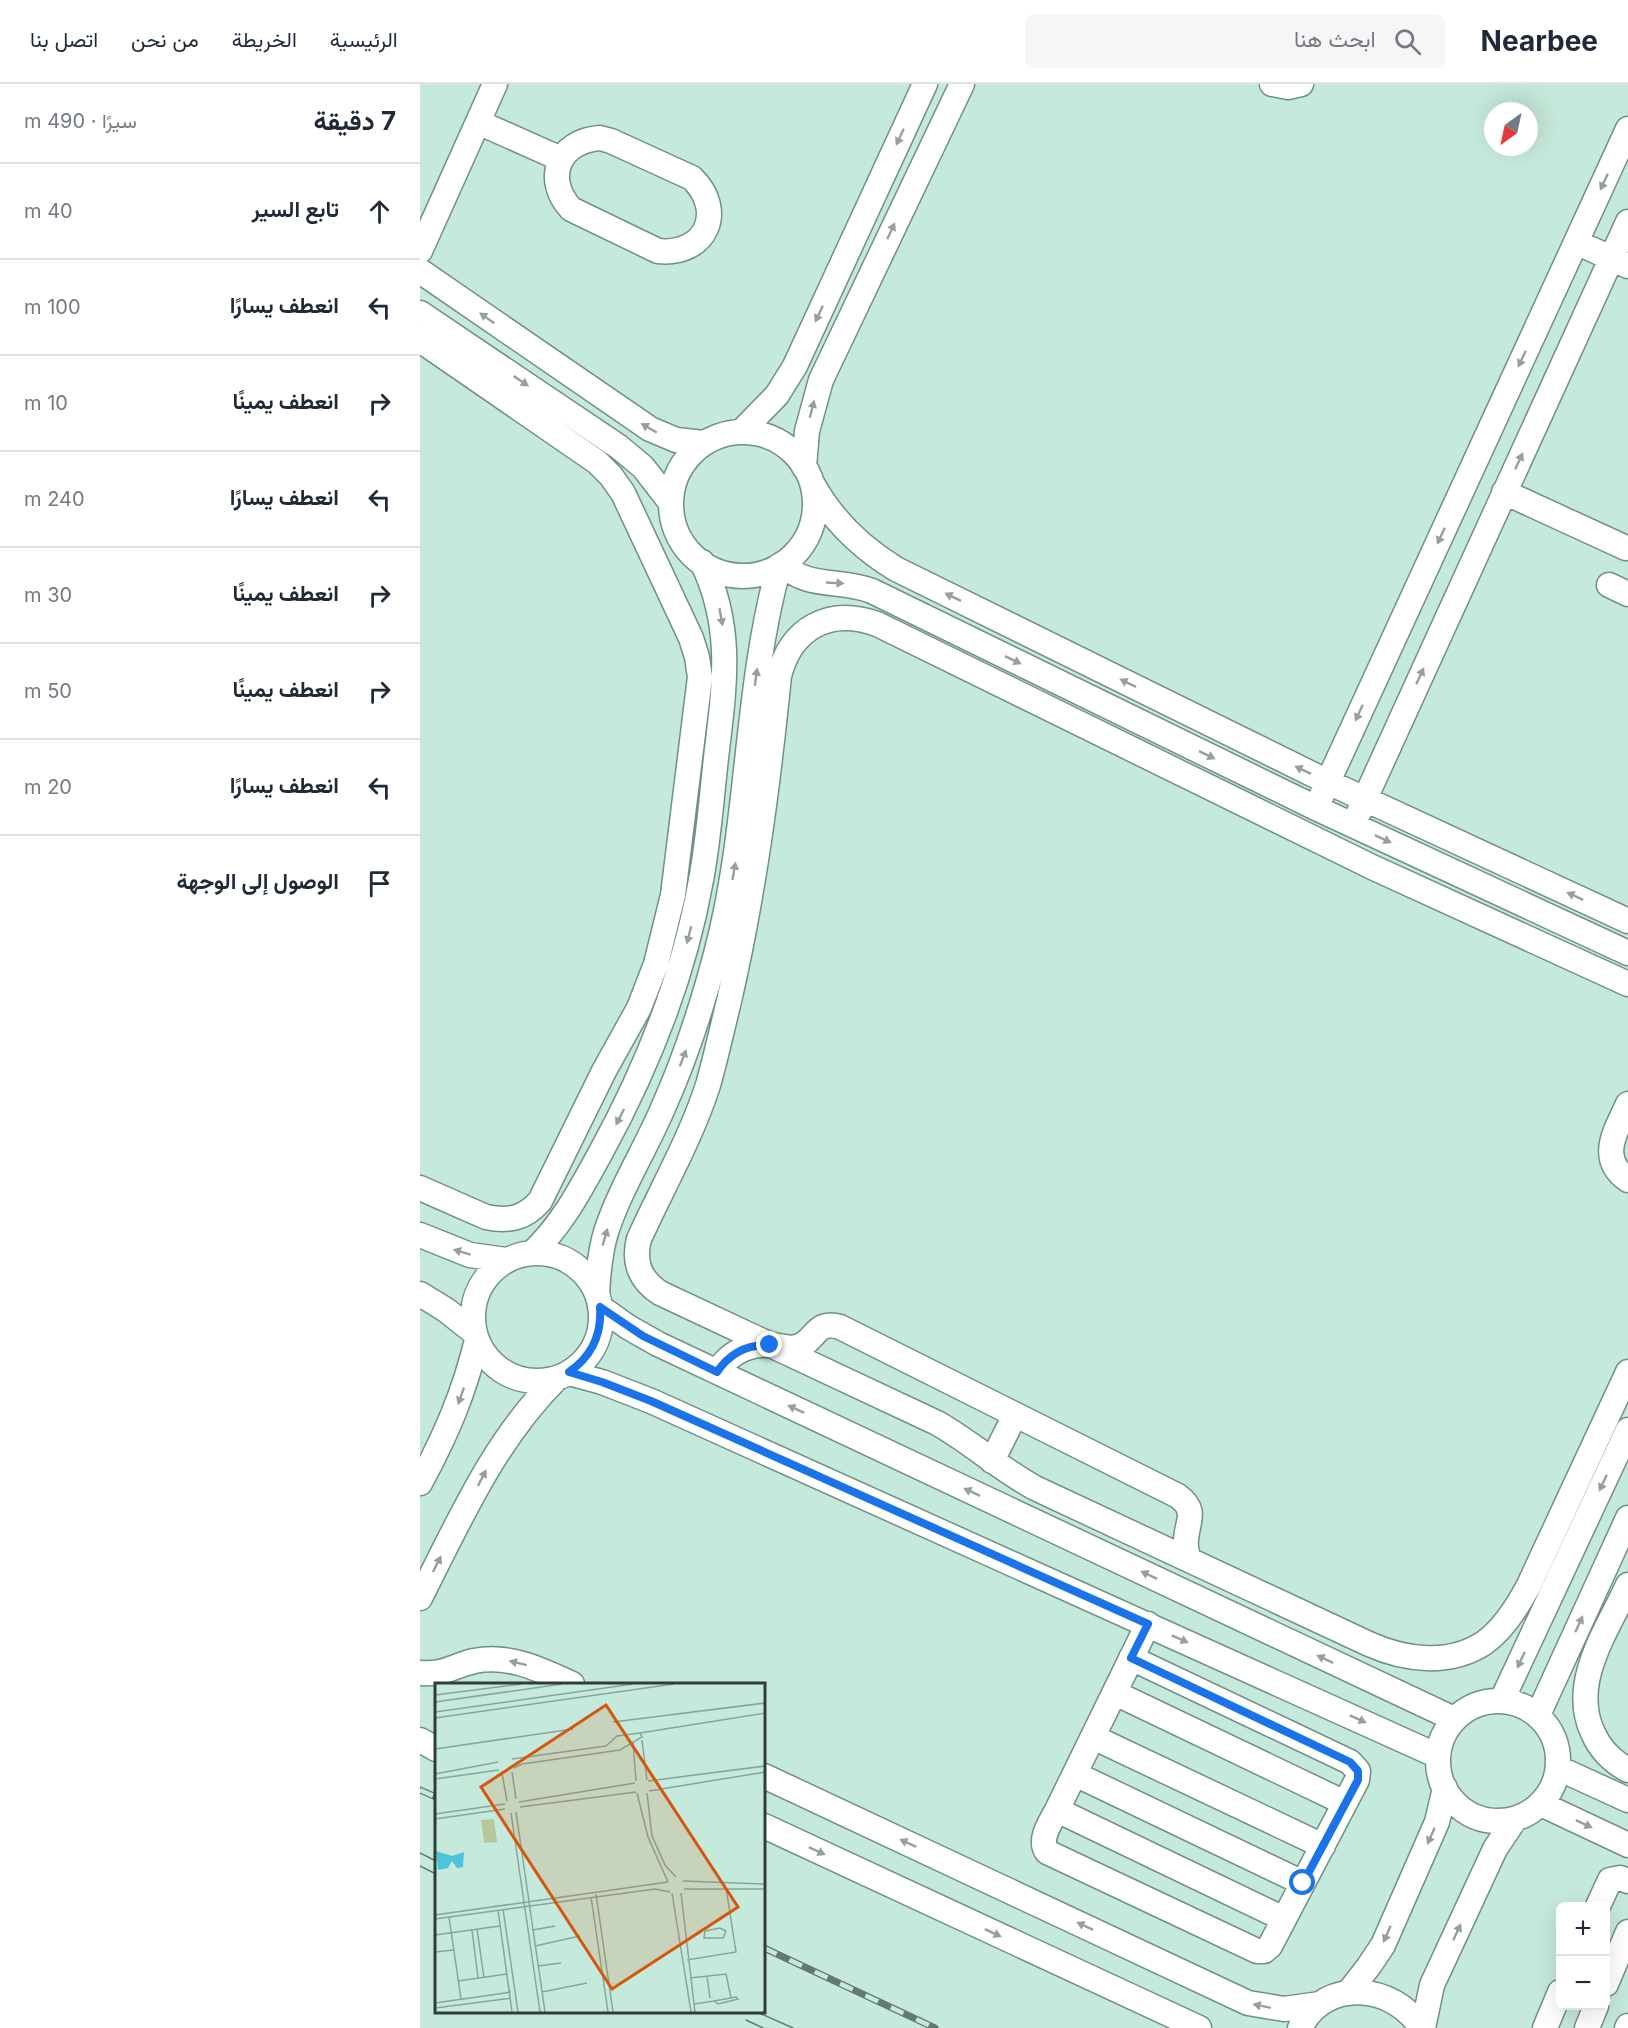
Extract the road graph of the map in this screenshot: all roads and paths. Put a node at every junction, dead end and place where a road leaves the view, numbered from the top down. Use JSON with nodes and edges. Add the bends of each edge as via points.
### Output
{"nodes":[{"id":1,"x":495,"y":84,"type":"edge"},
{"id":2,"x":924,"y":84,"type":"edge"},
{"id":3,"x":962,"y":84,"type":"edge"},
{"id":4,"x":1272,"y":84,"type":"edge"},
{"id":5,"x":1301,"y":84,"type":"edge"},
{"id":6,"x":478,"y":122,"type":"junction"},
{"id":7,"x":1628,"y":129,"type":"edge"},
{"id":8,"x":561,"y":159,"type":"junction"},
{"id":9,"x":1628,"y":222,"type":"edge"},
{"id":10,"x":1576,"y":242,"type":"junction"},
{"id":11,"x":420,"y":251,"type":"edge"},
{"id":12,"x":1620,"y":263,"type":"edge"},
{"id":13,"x":420,"y":271,"type":"edge"},
{"id":14,"x":420,"y":314,"type":"edge"},
{"id":15,"x":420,"y":340,"type":"edge"},
{"id":16,"x":741,"y":432,"type":"junction"},
{"id":17,"x":704,"y":443,"type":"junction"},
{"id":18,"x":808,"y":475,"type":"junction"},
{"id":19,"x":1504,"y":492,"type":"junction"},
{"id":20,"x":671,"y":503,"type":"junction"},
{"id":21,"x":1626,"y":548,"type":"dead end"},
{"id":22,"x":702,"y":562,"type":"junction"},
{"id":23,"x":781,"y":565,"type":"junction"},
{"id":24,"x":1176,"y":740,"type":"junction"},
{"id":25,"x":1164,"y":765,"type":"junction"},
{"id":26,"x":1328,"y":782,"type":"junction"},
{"id":27,"x":1365,"y":799,"type":"junction"},
{"id":28,"x":1316,"y":808,"type":"junction"},
{"id":29,"x":1353,"y":825,"type":"junction"},
{"id":30,"x":1628,"y":921,"type":"edge"},
{"id":31,"x":1595,"y":938,"type":"junction"},
{"id":32,"x":1628,"y":953,"type":"edge"},
{"id":33,"x":1583,"y":964,"type":"junction"},
{"id":34,"x":1628,"y":984,"type":"edge"},
{"id":35,"x":1628,"y":1104,"type":"edge"},
{"id":36,"x":1628,"y":1180,"type":"edge"},
{"id":37,"x":420,"y":1188,"type":"edge"},
{"id":38,"x":420,"y":1235,"type":"edge"},
{"id":39,"x":532,"y":1253,"type":"junction"},
{"id":40,"x":506,"y":1260,"type":"junction"},
{"id":41,"x":420,"y":1294,"type":"edge"},
{"id":42,"x":599,"y":1301,"type":"junction"},
{"id":43,"x":476,"y":1337,"type":"junction"},
{"id":44,"x":770,"y":1345,"type":"junction"},
{"id":45,"x":717,"y":1372,"type":"junction"},
{"id":46,"x":1628,"y":1372,"type":"edge"},
{"id":47,"x":563,"y":1375,"type":"junction"},
{"id":48,"x":1015,"y":1415,"type":"junction"},
{"id":49,"x":1628,"y":1430,"type":"edge"},
{"id":50,"x":992,"y":1461,"type":"junction"},
{"id":51,"x":420,"y":1483,"type":"edge"},
{"id":52,"x":1628,"y":1518,"type":"edge"},
{"id":53,"x":1188,"y":1560,"type":"junction"},
{"id":54,"x":1628,"y":1585,"type":"edge"},
{"id":55,"x":420,"y":1598,"type":"edge"},
{"id":56,"x":1148,"y":1624,"type":"junction"},
{"id":57,"x":1131,"y":1658,"type":"junction"},
{"id":58,"x":420,"y":1673,"type":"edge"},
{"id":59,"x":570,"y":1683,"type":"edge"},
{"id":60,"x":1114,"y":1693,"type":"junction"},
{"id":61,"x":1502,"y":1700,"type":"junction"},
{"id":62,"x":1538,"y":1715,"type":"junction"},
{"id":63,"x":1454,"y":1719,"type":"junction"},
{"id":64,"x":1093,"y":1737,"type":"junction"},
{"id":65,"x":420,"y":1740,"type":"edge"},
{"id":66,"x":435,"y":1748,"type":"edge"},
{"id":67,"x":1438,"y":1756,"type":"junction"},
{"id":68,"x":1558,"y":1768,"type":"junction"},
{"id":69,"x":1628,"y":1770,"type":"edge"},
{"id":70,"x":1075,"y":1774,"type":"junction"},
{"id":71,"x":765,"y":1776,"type":"edge"},
{"id":72,"x":1444,"y":1788,"type":"junction"},
{"id":73,"x":1628,"y":1800,"type":"edge"},
{"id":74,"x":1345,"y":1803,"type":"junction"},
{"id":75,"x":1540,"y":1804,"type":"junction"},
{"id":76,"x":1057,"y":1810,"type":"junction"},
{"id":77,"x":1515,"y":1819,"type":"junction"},
{"id":78,"x":765,"y":1826,"type":"edge"},
{"id":79,"x":1628,"y":1845,"type":"edge"},
{"id":80,"x":1323,"y":1846,"type":"junction"},
{"id":81,"x":1628,"y":1881,"type":"edge"},
{"id":82,"x":1303,"y":1883,"type":"junction"},
{"id":83,"x":1600,"y":1902,"type":"edge"},
{"id":84,"x":1284,"y":1918,"type":"junction"},
{"id":85,"x":1628,"y":1932,"type":"edge"},
{"id":86,"x":1610,"y":1973,"type":"edge"},
{"id":87,"x":1348,"y":1993,"type":"junction"},
{"id":88,"x":1556,"y":2002,"type":"edge"},
{"id":89,"x":1320,"y":2004,"type":"junction"},
{"id":90,"x":1594,"y":2010,"type":"edge"},
{"id":91,"x":1199,"y":2028,"type":"edge"},
{"id":92,"x":1300,"y":2028,"type":"edge"},
{"id":93,"x":1422,"y":2028,"type":"edge"},
{"id":94,"x":1545,"y":2028,"type":"edge"},
{"id":95,"x":1587,"y":2028,"type":"edge"}],
"edges":[{"from":1,"to":6,"type":"street"},
{"from":2,"to":16,"type":"street","one_way":true,"via":[[795,366],[777,395]]},
{"from":18,"to":3,"type":"street","one_way":true,"via":[[807,431],[821,380]]},
{"from":4,"to":5,"type":"street"},
{"from":6,"to":8,"type":"street"},
{"from":6,"to":11,"type":"street"},
{"from":7,"to":10,"type":"street","one_way":true},
{"from":8,"to":8,"type":"street","via":[[577,143],[600,138],[692,178],[701,187],[710,210],[703,235],[683,250],[658,251],[580,216],[558,191],[557,169]]},
{"from":9,"to":12,"type":"street"},
{"from":10,"to":12,"type":"street"},
{"from":10,"to":26,"type":"street","one_way":true},
{"from":19,"to":12,"type":"street","one_way":true},
{"from":17,"to":13,"type":"street","one_way":true,"via":[[676,440],[650,429]]},
{"from":14,"to":20,"type":"street","one_way":true,"via":[[619,447],[653,478]]},
{"from":15,"to":37,"type":"street","via":[[597,462],[611,476],[691,638],[700,677],[675,883],[663,942],[639,1008],[540,1201],[522,1216],[498,1220]]},
{"from":16,"to":17,"type":"street"},
{"from":16,"to":18,"type":"street","via":[[778,441]]},
{"from":17,"to":20,"type":"street","via":[[682,465]]},
{"from":18,"to":23,"type":"street","via":[[815,506],[811,528],[799,549]]},
{"from":26,"to":18,"type":"street","one_way":true,"via":[[896,569],[847,532]]},
{"from":19,"to":21,"type":"street"},
{"from":27,"to":19,"type":"street","one_way":true},
{"from":20,"to":22,"type":"street","via":[[679,536]]},
{"from":22,"to":23,"type":"street","via":[[727,574],[740,575],[754,575]]},
{"from":22,"to":39,"type":"street","one_way":true,"via":[[721,614],[725,670],[710,818],[694,913],[668,1006],[631,1096],[571,1205]]},
{"from":23,"to":24,"type":"street","one_way":true,"via":[[808,580],[850,584],[872,591]]},
{"from":42,"to":23,"type":"street","one_way":true,"via":[[606,1233],[675,1078],[717,952],[736,854],[760,654]]},
{"from":24,"to":25,"type":"street"},
{"from":24,"to":28,"type":"street","one_way":true},
{"from":25,"to":33,"type":"street"},
{"from":25,"to":44,"type":"street","via":[[863,619],[821,622],[797,638],[789,649],[779,676],[754,880],[708,1085],[636,1249],[639,1270],[651,1287]]},
{"from":26,"to":27,"type":"street"},
{"from":26,"to":28,"type":"street"},
{"from":27,"to":29,"type":"street"},
{"from":30,"to":27,"type":"street","one_way":true},
{"from":28,"to":29,"type":"street"},
{"from":29,"to":31,"type":"street","one_way":true},
{"from":31,"to":32,"type":"street"},
{"from":31,"to":33,"type":"street"},
{"from":33,"to":34,"type":"street"},
{"from":35,"to":36,"type":"street","via":[[1613,1136],[1610,1153],[1616,1168]]},
{"from":40,"to":38,"type":"street","one_way":true,"via":[[470,1255]]},
{"from":39,"to":40,"type":"street"},
{"from":39,"to":42,"type":"street","via":[[549,1254],[578,1268]]},
{"from":40,"to":43,"type":"street","via":[[493,1270],[475,1299],[472,1316]]},
{"from":41,"to":43,"type":"street","via":[[446,1310]]},
{"from":42,"to":45,"type":"street","via":[[643,1336]]},
{"from":42,"to":47,"type":"street","via":[[601,1320],[595,1345],[584,1360]]},
{"from":43,"to":47,"type":"street","via":[[485,1354],[510,1375],[533,1380]]},
{"from":43,"to":51,"type":"street","one_way":true,"via":[[455,1414]]},
{"from":44,"to":45,"type":"street","via":[[752,1346],[735,1353]]},
{"from":44,"to":48,"type":"street","via":[[796,1347],[820,1328],[833,1325]]},
{"from":44,"to":50,"type":"street","via":[[929,1419],[966,1440]]},
{"from":63,"to":45,"type":"street","one_way":true},
{"from":46,"to":53,"type":"street","via":[[1520,1601],[1498,1630],[1466,1651],[1427,1659],[1387,1653]]},
{"from":55,"to":47,"type":"street","one_way":true,"via":[[488,1466],[520,1420]]},
{"from":47,"to":56,"type":"street","via":[[602,1382],[651,1401]]},
{"from":48,"to":50,"type":"street"},
{"from":48,"to":53,"type":"street","via":[[1184,1500],[1191,1519],[1185,1543]]},
{"from":49,"to":61,"type":"street","one_way":true},
{"from":50,"to":53,"type":"street","via":[[1035,1488]]},
{"from":62,"to":52,"type":"street","one_way":true},
{"from":54,"to":69,"type":"street","via":[[1588,1672],[1584,1699],[1595,1738],[1613,1760]]},
{"from":56,"to":57,"type":"street"},
{"from":56,"to":67,"type":"street","one_way":true},
{"from":57,"to":60,"type":"street"},
{"from":57,"to":74,"type":"street","via":[[1350,1762],[1358,1776]]},
{"from":59,"to":58,"type":"street","one_way":true,"via":[[524,1663],[500,1659],[474,1661],[447,1672]]},
{"from":60,"to":64,"type":"street"},
{"from":60,"to":74,"type":"street"},
{"from":61,"to":62,"type":"street"},
{"from":61,"to":63,"type":"street","via":[[1468,1708]]},
{"from":62,"to":68,"type":"street","via":[[1554,1739]]},
{"from":63,"to":67,"type":"street"},
{"from":64,"to":70,"type":"street"},
{"from":64,"to":80,"type":"street"},
{"from":65,"to":66,"type":"street"},
{"from":67,"to":72,"type":"street"},
{"from":68,"to":73,"type":"street"},
{"from":68,"to":75,"type":"street","via":[[1552,1788]]},
{"from":70,"to":76,"type":"street"},
{"from":70,"to":82,"type":"street"},
{"from":89,"to":71,"type":"street","one_way":true,"via":[[1284,2009],[1248,2003]]},
{"from":72,"to":77,"type":"street","via":[[1467,1812],[1499,1821]]},
{"from":72,"to":87,"type":"street","one_way":true,"via":[[1437,1821],[1383,1945]]},
{"from":74,"to":80,"type":"street"},
{"from":75,"to":77,"type":"street"},
{"from":75,"to":79,"type":"street","one_way":true},
{"from":76,"to":84,"type":"street"},
{"from":76,"to":84,"type":"street","via":[[1043,1840],[1047,1852],[1257,1951],[1270,1946]]},
{"from":93,"to":77,"type":"street","one_way":true,"via":[[1432,1985],[1495,1849]]},
{"from":78,"to":91,"type":"street","one_way":true},
{"from":80,"to":82,"type":"street"},
{"from":81,"to":83,"type":"street","via":[[1610,1880]]},
{"from":82,"to":84,"type":"street"},
{"from":85,"to":86,"type":"street"},
{"from":87,"to":89,"type":"street"},
{"from":87,"to":93,"type":"street","via":[[1386,1997],[1406,2008]]},
{"from":88,"to":94,"type":"street"},
{"from":89,"to":92,"type":"street"},
{"from":90,"to":95,"type":"street"}]}
